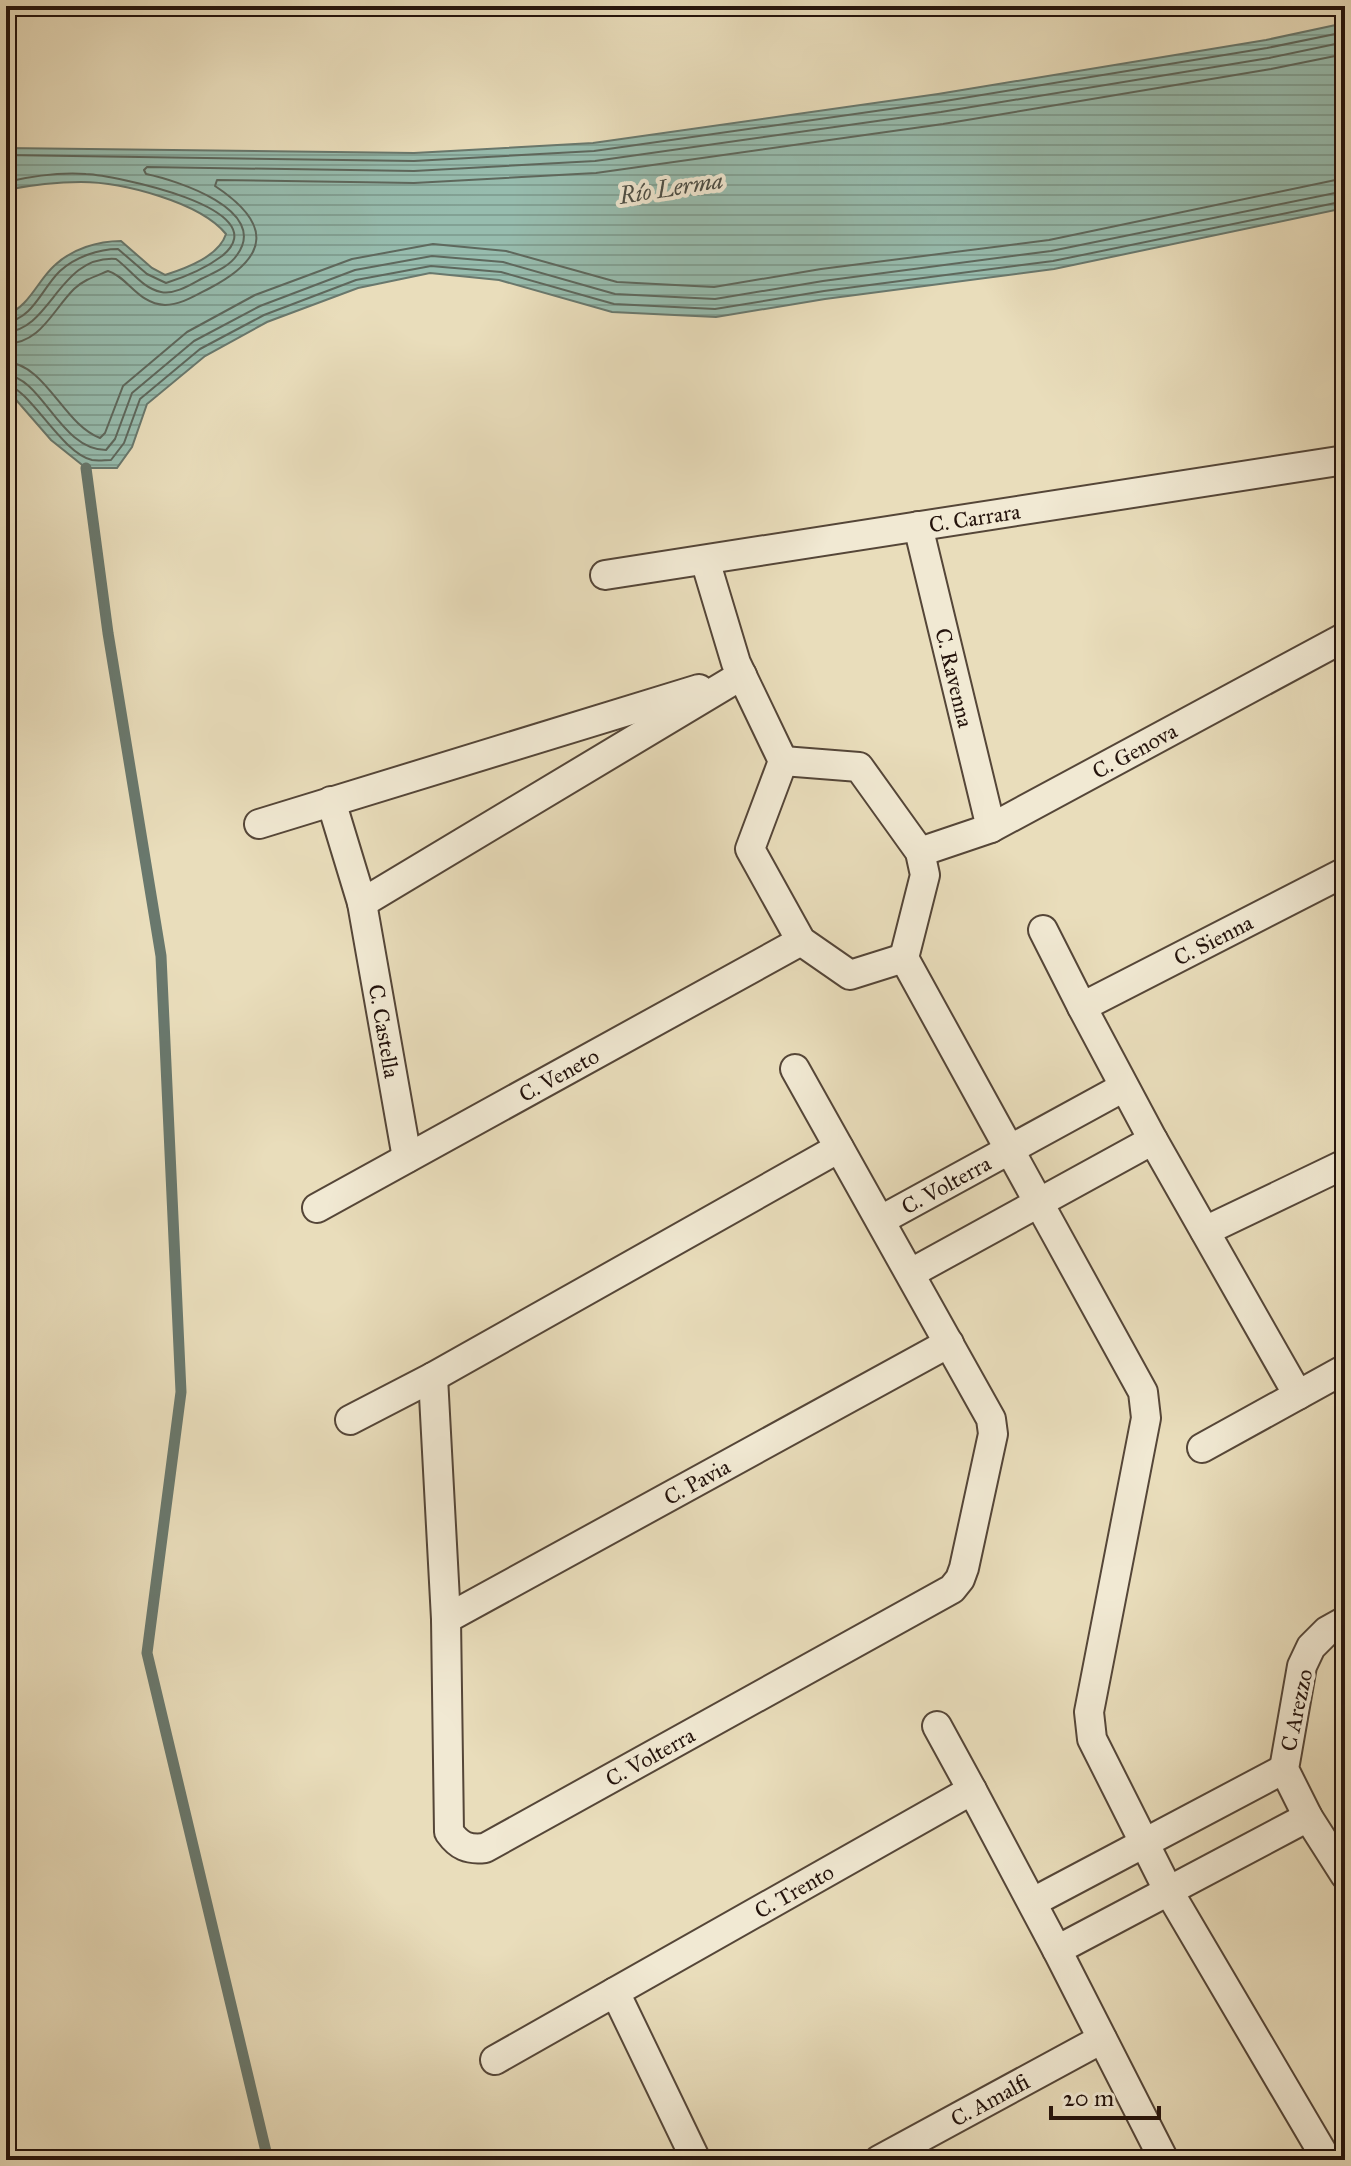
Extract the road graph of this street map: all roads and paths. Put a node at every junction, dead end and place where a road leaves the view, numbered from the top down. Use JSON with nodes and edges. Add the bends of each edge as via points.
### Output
{"nodes":[{"id":1,"x":1345,"y":460,"type":"edge"},
{"id":2,"x":918,"y":526,"type":"junction"},
{"id":3,"x":705,"y":560,"type":"junction"},
{"id":4,"x":605,"y":575,"type":"dead end"},
{"id":5,"x":1345,"y":637,"type":"edge"},
{"id":6,"x":742,"y":675,"type":"junction"},
{"id":7,"x":783,"y":761,"type":"junction"},
{"id":8,"x":331,"y":801,"type":"junction"},
{"id":9,"x":259,"y":824,"type":"dead end"},
{"id":10,"x":991,"y":828,"type":"junction"},
{"id":11,"x":920,"y":852,"type":"junction"},
{"id":12,"x":1345,"y":872,"type":"edge"},
{"id":13,"x":362,"y":903,"type":"junction"},
{"id":14,"x":1043,"y":930,"type":"dead end"},
{"id":15,"x":801,"y":941,"type":"junction"},
{"id":16,"x":904,"y":958,"type":"junction"},
{"id":17,"x":1082,"y":1007,"type":"junction"},
{"id":18,"x":795,"y":1069,"type":"dead end"},
{"id":19,"x":1124,"y":1087,"type":"junction"},
{"id":20,"x":1153,"y":1140,"type":"junction"},
{"id":21,"x":839,"y":1148,"type":"junction"},
{"id":22,"x":1009,"y":1149,"type":"junction"},
{"id":23,"x":407,"y":1158,"type":"junction"},
{"id":24,"x":1345,"y":1164,"type":"edge"},
{"id":25,"x":1038,"y":1202,"type":"junction"},
{"id":26,"x":317,"y":1208,"type":"dead end"},
{"id":27,"x":881,"y":1220,"type":"junction"},
{"id":28,"x":1205,"y":1231,"type":"junction"},
{"id":29,"x":911,"y":1273,"type":"junction"},
{"id":30,"x":949,"y":1343,"type":"junction"},
{"id":31,"x":1345,"y":1369,"type":"edge"},
{"id":32,"x":433,"y":1377,"type":"junction"},
{"id":33,"x":1298,"y":1395,"type":"junction"},
{"id":34,"x":350,"y":1420,"type":"dead end"},
{"id":35,"x":1202,"y":1448,"type":"dead end"},
{"id":36,"x":446,"y":1619,"type":"junction"},
{"id":37,"x":1345,"y":1621,"type":"edge"},
{"id":38,"x":937,"y":1726,"type":"dead end"},
{"id":39,"x":1284,"y":1769,"type":"junction"},
{"id":40,"x":972,"y":1790,"type":"junction"},
{"id":41,"x":1308,"y":1817,"type":"junction"},
{"id":42,"x":1144,"y":1844,"type":"junction"},
{"id":43,"x":1345,"y":1875,"type":"edge"},
{"id":44,"x":1168,"y":1890,"type":"junction"},
{"id":45,"x":1033,"y":1902,"type":"junction"},
{"id":46,"x":1057,"y":1950,"type":"junction"},
{"id":47,"x":615,"y":1992,"type":"junction"},
{"id":48,"x":1102,"y":2039,"type":"junction"},
{"id":49,"x":495,"y":2060,"type":"dead end"},
{"id":50,"x":696,"y":2160,"type":"edge"},
{"id":51,"x":879,"y":2160,"type":"edge"},
{"id":52,"x":1164,"y":2160,"type":"edge"},
{"id":53,"x":1327,"y":2160,"type":"edge"}],
"edges":[{"from":1,"to":2,"type":"street","name":"C. Carrara"},
{"from":2,"to":3,"type":"street","name":"C. Carrara"},
{"from":2,"to":10,"type":"street","name":"C. Ravenna"},
{"from":3,"to":4,"type":"street","name":"C. Carrara"},
{"from":3,"to":6,"type":"street"},
{"from":5,"to":10,"type":"street","name":"C. Genova"},
{"from":6,"to":7,"type":"street"},
{"from":6,"to":8,"type":"street"},
{"from":6,"to":13,"type":"street"},
{"from":7,"to":11,"type":"street","via":[[859,767]]},
{"from":7,"to":15,"type":"street","via":[[750,849]]},
{"from":8,"to":9,"type":"street"},
{"from":8,"to":13,"type":"street","name":"C. Castella"},
{"from":10,"to":11,"type":"street","name":"C. Genova"},
{"from":11,"to":16,"type":"street","via":[[925,875]]},
{"from":12,"to":17,"type":"street","name":"C. Sienna"},
{"from":13,"to":23,"type":"street","name":"C. Castella"},
{"from":14,"to":17,"type":"street"},
{"from":15,"to":16,"type":"street","via":[[850,975]]},
{"from":15,"to":23,"type":"street","name":"C. Veneto"},
{"from":16,"to":22,"type":"street"},
{"from":17,"to":19,"type":"street"},
{"from":18,"to":21,"type":"street","name":"C. Volterra"},
{"from":19,"to":20,"type":"street"},
{"from":19,"to":22,"type":"street"},
{"from":20,"to":25,"type":"street"},
{"from":20,"to":28,"type":"street"},
{"from":21,"to":27,"type":"street","name":"C. Volterra"},
{"from":21,"to":32,"type":"street"},
{"from":22,"to":25,"type":"street"},
{"from":22,"to":27,"type":"street","name":"C. Volterra"},
{"from":23,"to":26,"type":"street","name":"C. Veneto"},
{"from":24,"to":28,"type":"street"},
{"from":25,"to":29,"type":"street"},
{"from":25,"to":42,"type":"street","via":[[1143,1392],[1146,1418],[1089,1712],[1092,1739]]},
{"from":27,"to":29,"type":"street","name":"C. Volterra"},
{"from":28,"to":33,"type":"street"},
{"from":29,"to":30,"type":"street","name":"C. Volterra"},
{"from":30,"to":36,"type":"street","name":"C. Pavia"},
{"from":30,"to":36,"type":"street","name":"C. Volterra","via":[[993,1427],[964,1568],[952,1589],[485,1848],[471,1850],[449,1832]]},
{"from":31,"to":33,"type":"street"},
{"from":32,"to":34,"type":"street"},
{"from":32,"to":36,"type":"street","name":"C. Volterra"},
{"from":33,"to":35,"type":"street"},
{"from":37,"to":39,"type":"street","name":"C Arezzo","via":[[1311,1647],[1302,1666]]},
{"from":38,"to":40,"type":"street"},
{"from":39,"to":41,"type":"street","name":"C Arezzo"},
{"from":39,"to":42,"type":"street","name":"C Arezzo"},
{"from":40,"to":45,"type":"street"},
{"from":40,"to":47,"type":"street","name":"C. Trento"},
{"from":41,"to":43,"type":"street","name":"C Arezzo"},
{"from":41,"to":44,"type":"street"},
{"from":42,"to":44,"type":"street"},
{"from":42,"to":45,"type":"street"},
{"from":44,"to":46,"type":"street"},
{"from":44,"to":53,"type":"street"},
{"from":45,"to":46,"type":"street"},
{"from":46,"to":48,"type":"street"},
{"from":47,"to":49,"type":"street","name":"C. Trento"},
{"from":47,"to":50,"type":"street"},
{"from":48,"to":51,"type":"street","name":"C. Amalfi"},
{"from":48,"to":52,"type":"street"}]}
